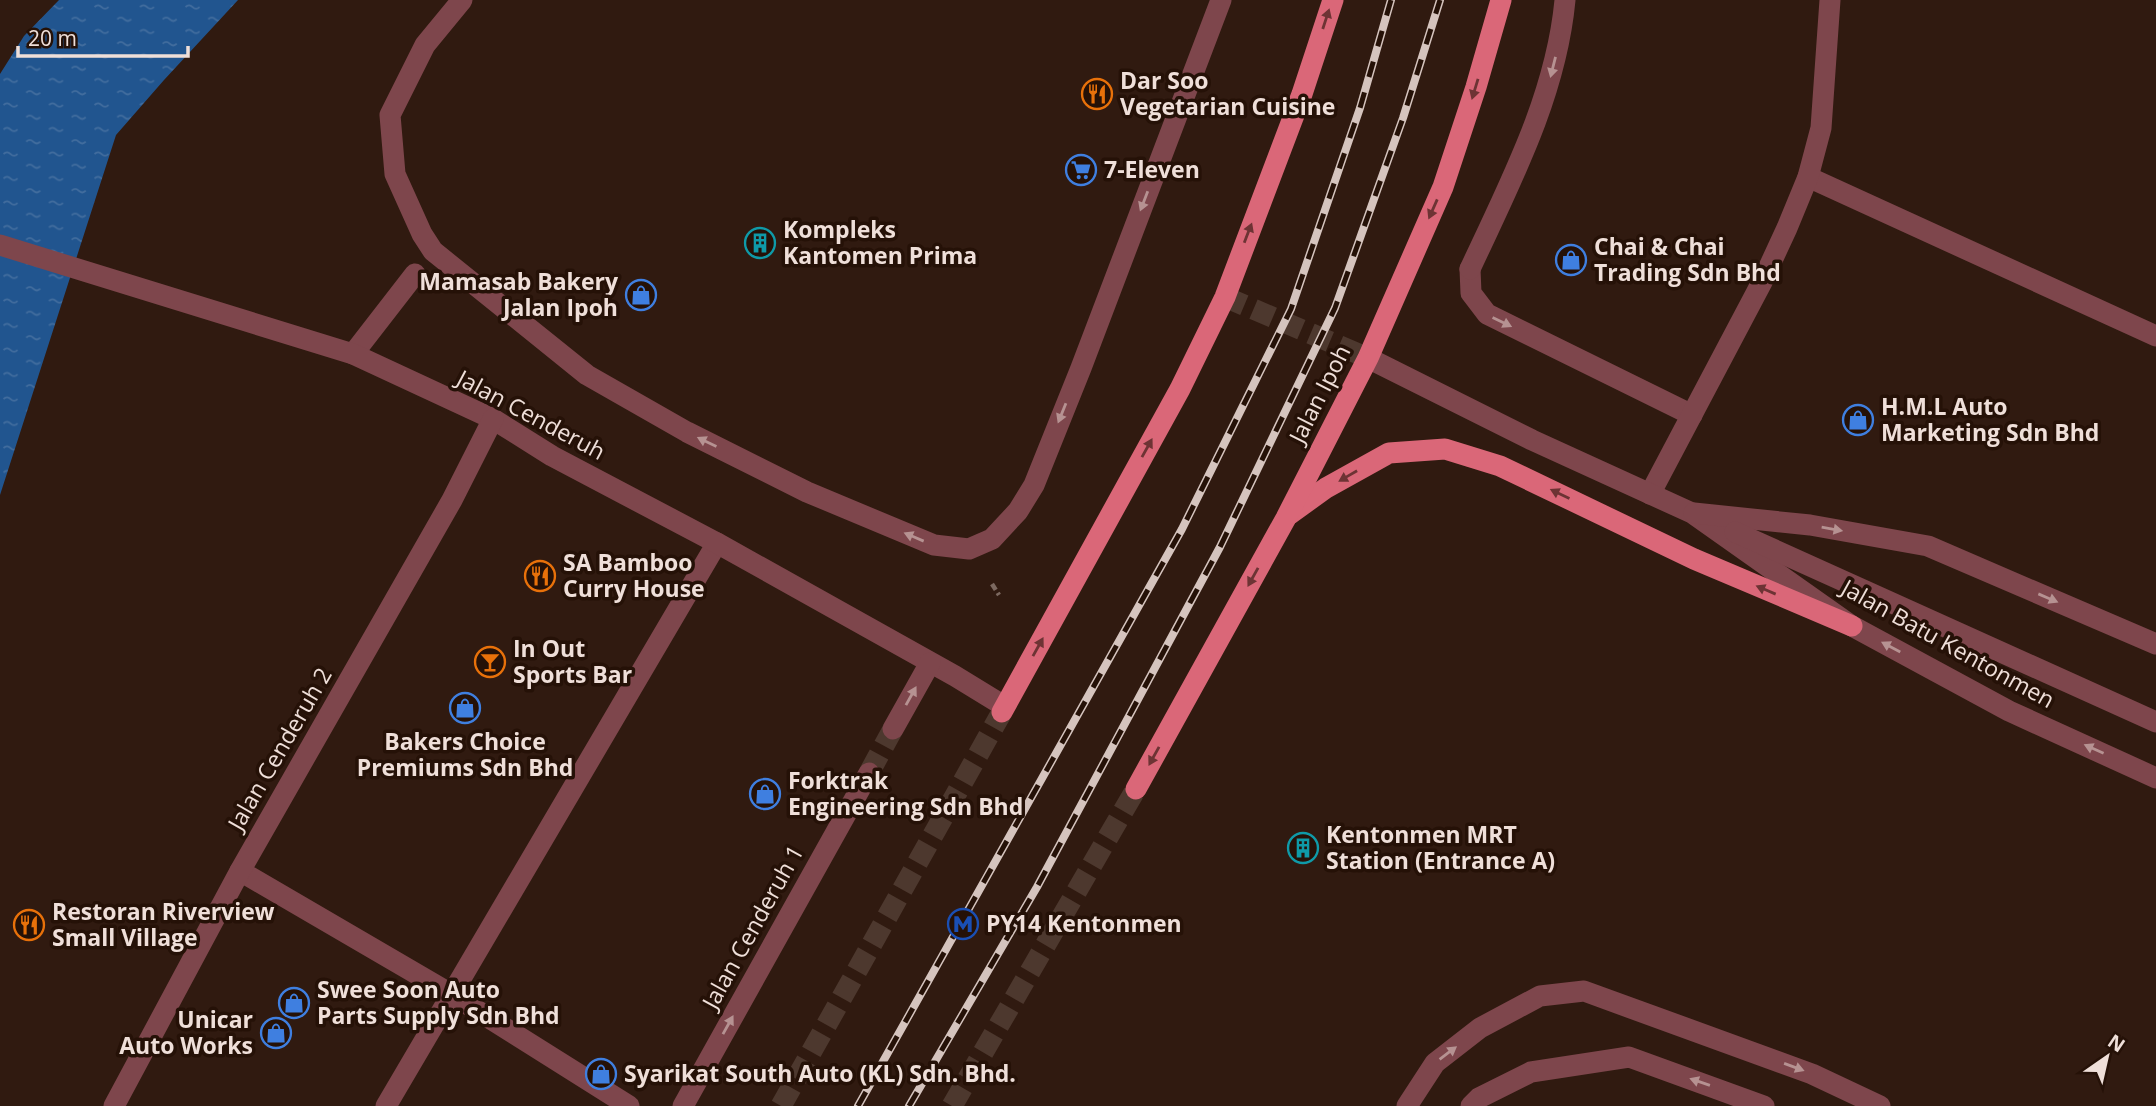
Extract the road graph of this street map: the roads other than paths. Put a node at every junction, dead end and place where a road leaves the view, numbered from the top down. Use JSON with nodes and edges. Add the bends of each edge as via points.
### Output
{"nodes":[{"id":1,"x":462,"y":0,"type":"edge"},
{"id":2,"x":1221,"y":0,"type":"edge"},
{"id":3,"x":1332,"y":0,"type":"edge"},
{"id":4,"x":1501,"y":0,"type":"edge"},
{"id":5,"x":1565,"y":0,"type":"edge"},
{"id":6,"x":1830,"y":0,"type":"edge"},
{"id":7,"x":1808,"y":177,"type":"junction"},
{"id":8,"x":0,"y":245,"type":"edge"},
{"id":9,"x":415,"y":274,"type":"dead end"},
{"id":10,"x":2156,"y":336,"type":"edge"},
{"id":11,"x":353,"y":354,"type":"junction"},
{"id":12,"x":1368,"y":358,"type":"junction"},
{"id":13,"x":1692,"y":415,"type":"junction"},
{"id":14,"x":493,"y":419,"type":"junction"},
{"id":15,"x":1650,"y":494,"type":"junction"},
{"id":16,"x":1692,"y":513,"type":"junction"},
{"id":17,"x":1286,"y":518,"type":"junction"},
{"id":18,"x":717,"y":543,"type":"junction"},
{"id":19,"x":1852,"y":626,"type":"junction"},
{"id":20,"x":2156,"y":644,"type":"edge"},
{"id":21,"x":930,"y":663,"type":"junction"},
{"id":22,"x":1003,"y":709,"type":"joint"},
{"id":23,"x":2156,"y":722,"type":"edge"},
{"id":24,"x":893,"y":729,"type":"tunnel mouth"},
{"id":25,"x":869,"y":773,"type":"tunnel mouth"},
{"id":26,"x":2156,"y":778,"type":"edge"},
{"id":27,"x":1136,"y":789,"type":"tunnel mouth"},
{"id":28,"x":240,"y":871,"type":"junction"},
{"id":29,"x":451,"y":994,"type":"junction"},
{"id":30,"x":114,"y":1106,"type":"edge"},
{"id":31,"x":386,"y":1106,"type":"edge"},
{"id":32,"x":629,"y":1106,"type":"edge"},
{"id":33,"x":683,"y":1106,"type":"edge"},
{"id":34,"x":1407,"y":1106,"type":"edge"},
{"id":35,"x":1471,"y":1106,"type":"edge"},
{"id":36,"x":1764,"y":1106,"type":"edge"},
{"id":37,"x":1880,"y":1106,"type":"edge"}],
"edges":[{"from":2,"to":1,"type":"street","one_way":true,"via":[[1034,485],[992,539],[969,548],[934,545],[807,492],[687,432],[587,375],[433,250],[395,174],[390,115],[425,45]]},
{"from":22,"to":3,"type":"main road","one_way":true,"via":[[1180,389],[1225,297],[1302,94]]},
{"from":4,"to":12,"type":"main road","name":"Jalan Ipoh","one_way":true,"via":[[1443,187]]},
{"from":5,"to":13,"type":"street","one_way":true,"via":[[1548,85],[1518,166],[1470,269],[1471,293],[1487,314]]},
{"from":6,"to":7,"type":"street","via":[[1821,128]]},
{"from":7,"to":10,"type":"street"},
{"from":7,"to":13,"type":"street","via":[[1762,282]]},
{"from":8,"to":11,"type":"street","name":"Jalan Cenderuh"},
{"from":9,"to":11,"type":"street"},
{"from":11,"to":14,"type":"street","name":"Jalan Cenderuh"},
{"from":12,"to":15,"type":"street","name":"Jalan Batu Kentonmen"},
{"from":12,"to":17,"type":"main road","name":"Jalan Ipoh"},
{"from":13,"to":15,"type":"street"},
{"from":14,"to":18,"type":"street","name":"Jalan Cenderuh","via":[[552,456]]},
{"from":14,"to":28,"type":"street","name":"Jalan Cenderuh 2","via":[[452,500]]},
{"from":15,"to":16,"type":"street","name":"Jalan Batu Kentonmen"},
{"from":16,"to":19,"type":"street","name":"Jalan Batu Kentonmen"},
{"from":16,"to":20,"type":"street","name":"Jalan Batu Kentonmen","one_way":true,"via":[[1810,525],[1928,546]]},
{"from":16,"to":23,"type":"street"},
{"from":19,"to":17,"type":"main road","one_way":true,"via":[[1694,559],[1500,466],[1445,449],[1389,453],[1326,488]]},
{"from":17,"to":27,"type":"main road","name":"Jalan Ipoh","one_way":true},
{"from":18,"to":21,"type":"street","name":"Jalan Cenderuh"},
{"from":18,"to":29,"type":"street"},
{"from":26,"to":19,"type":"street","name":"Jalan Batu Kentonmen","one_way":true,"via":[[2008,711]]},
{"from":21,"to":22,"type":"street","name":"Jalan Cenderuh"},
{"from":24,"to":21,"type":"street","one_way":true},
{"from":33,"to":25,"type":"street","name":"Jalan Cenderuh 1","one_way":true},
{"from":28,"to":29,"type":"street"},
{"from":28,"to":30,"type":"street","name":"Jalan Cenderuh 2"},
{"from":29,"to":31,"type":"street"},
{"from":29,"to":32,"type":"street"},
{"from":34,"to":37,"type":"street","one_way":true,"via":[[1435,1063],[1480,1028],[1540,996],[1584,992],[1812,1074]]},
{"from":36,"to":35,"type":"street","one_way":true,"via":[[1629,1057],[1531,1072]]}]}
